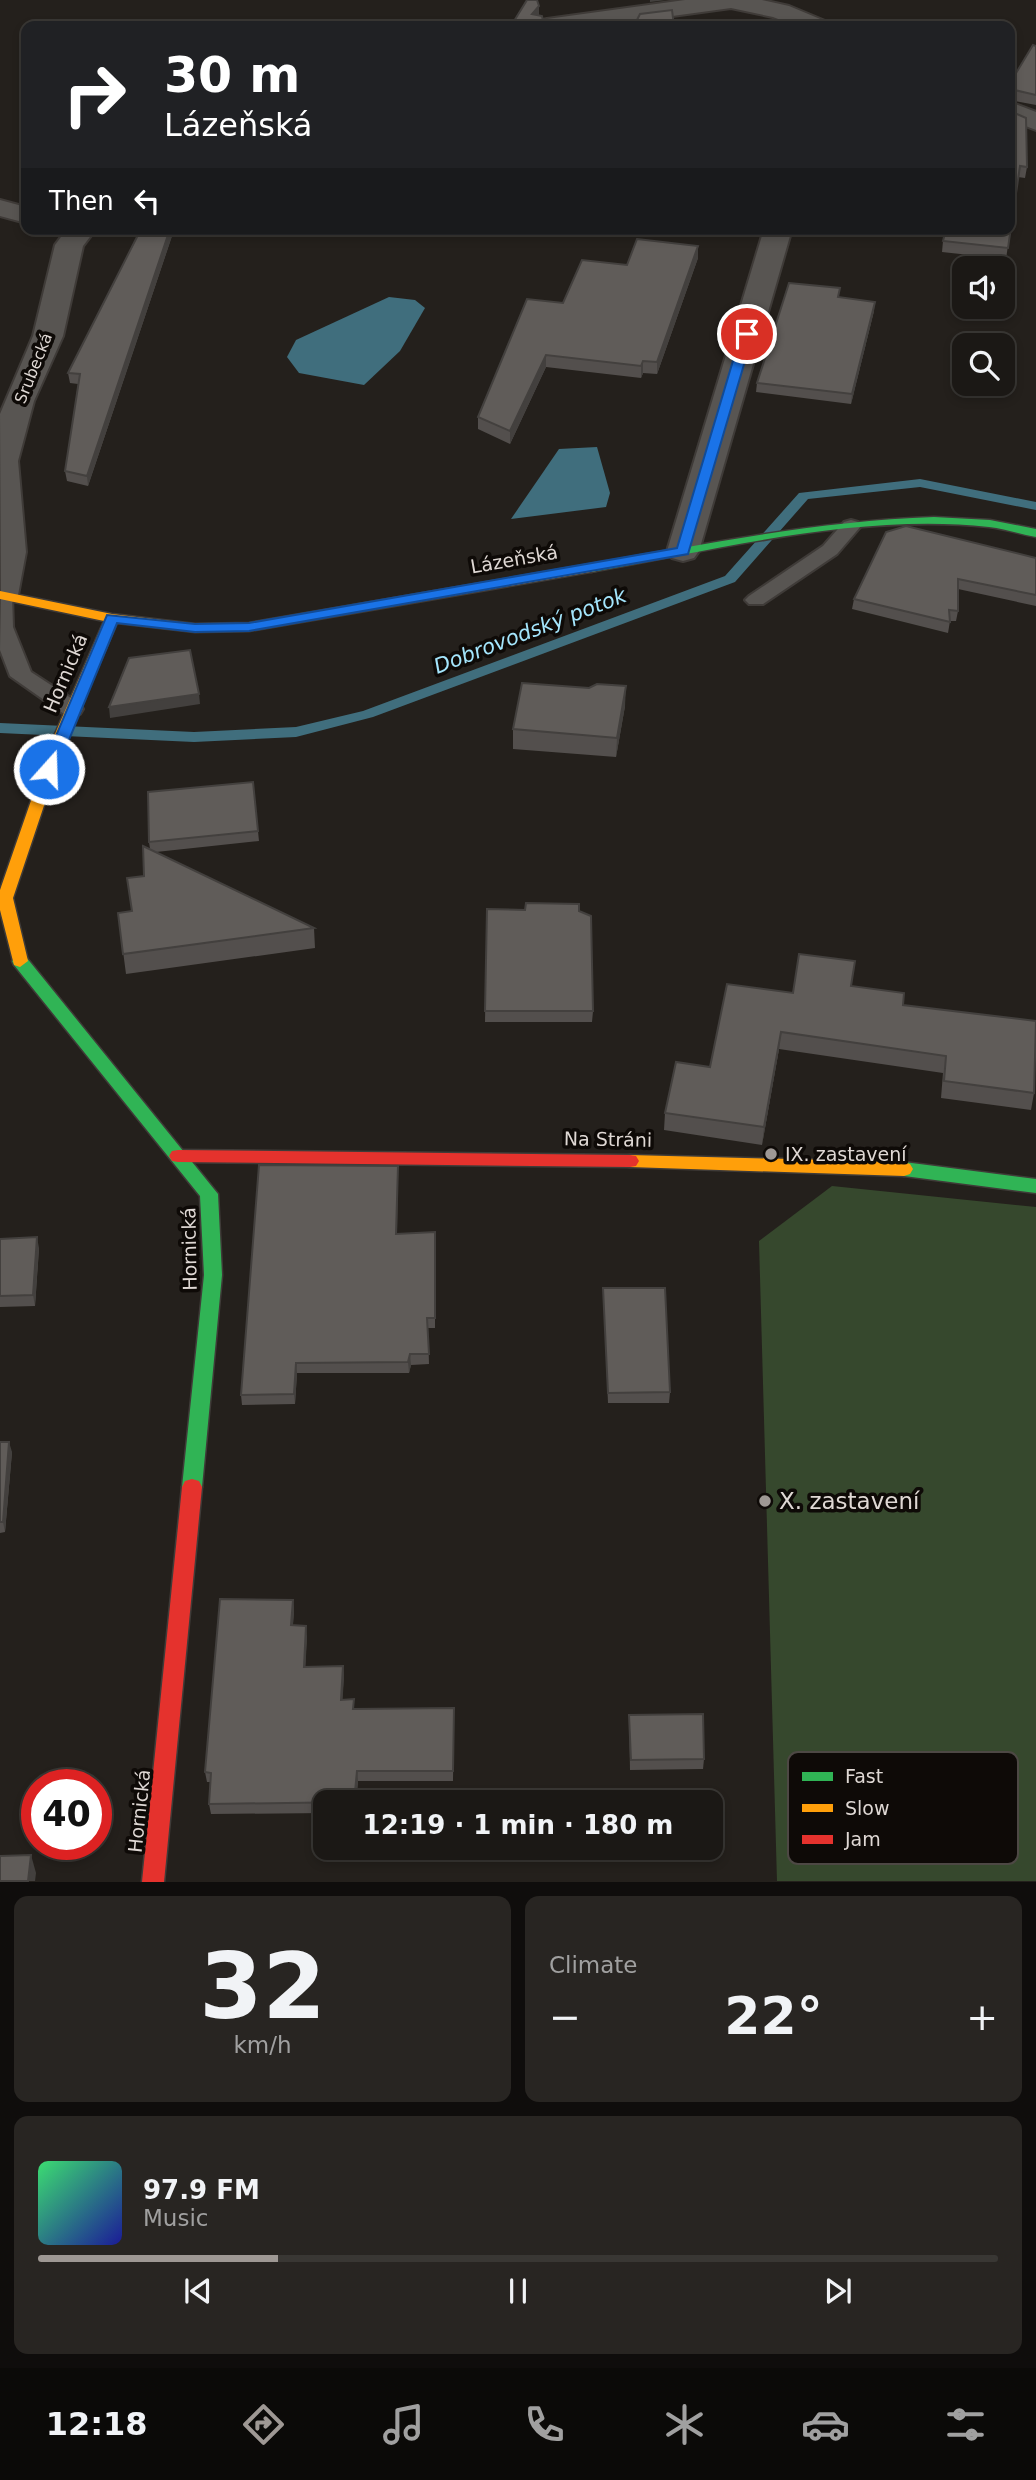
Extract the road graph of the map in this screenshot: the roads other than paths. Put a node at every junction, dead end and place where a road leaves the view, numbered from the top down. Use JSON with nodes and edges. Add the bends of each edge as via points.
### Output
{"nodes":[{"id":1,"x":731,"y":1,"type":"edge"},
{"id":2,"x":584,"y":21,"type":"edge"},
{"id":3,"x":804,"y":21,"type":"edge"},
{"id":4,"x":1015,"y":112,"type":"edge"},
{"id":5,"x":1036,"y":122,"type":"edge"},
{"id":6,"x":0,"y":208,"type":"edge"},
{"id":7,"x":21,"y":214,"type":"edge"},
{"id":8,"x":77,"y":235,"type":"edge"},
{"id":9,"x":776,"y":235,"type":"edge"},
{"id":10,"x":851,"y":526,"type":"junction"},
{"id":11,"x":1036,"y":533,"type":"edge"},
{"id":12,"x":683,"y":551,"type":"junction"},
{"id":13,"x":1,"y":595,"type":"edge"},
{"id":14,"x":755,"y":600,"type":"dead end"},
{"id":15,"x":112,"y":618,"type":"junction"},
{"id":16,"x":72,"y":709,"type":"junction"},
{"id":17,"x":8,"y":951,"type":"edge"},
{"id":18,"x":177,"y":1156,"type":"junction"},
{"id":19,"x":1036,"y":1185,"type":"edge"},
{"id":20,"x":153,"y":1881,"type":"edge"}],
"edges":[{"from":1,"to":2,"type":"street"},
{"from":1,"to":3,"type":"street"},
{"from":4,"to":5,"type":"street"},
{"from":6,"to":7,"type":"street"},
{"from":8,"to":13,"type":"street","name":"Srubecká","via":[[69,245],[48,335],[19,401],[2,461],[10,552]]},
{"from":9,"to":12,"type":"street"},
{"from":10,"to":11,"type":"street","name":"Lázeňská","via":[[985,523]]},
{"from":10,"to":12,"type":"street","name":"Lázeňská"},
{"from":10,"to":14,"type":"lane","via":[[830,550]]},
{"from":12,"to":15,"type":"street","name":"Lázeňská","via":[[249,627],[195,628]]},
{"from":13,"to":15,"type":"street","name":"Lázeňská"},
{"from":13,"to":16,"type":"lane","via":[[2,627],[21,676]]},
{"from":15,"to":16,"type":"street","name":"Hornická"},
{"from":16,"to":17,"type":"street","name":"Hornická","via":[[5,898]]},
{"from":17,"to":18,"type":"street","name":"Hornická"},
{"from":18,"to":19,"type":"street","name":"Na Stráni","via":[[733,1161],[904,1169]]},
{"from":18,"to":20,"type":"street","name":"Hornická","via":[[209,1194],[213,1275]]}]}
